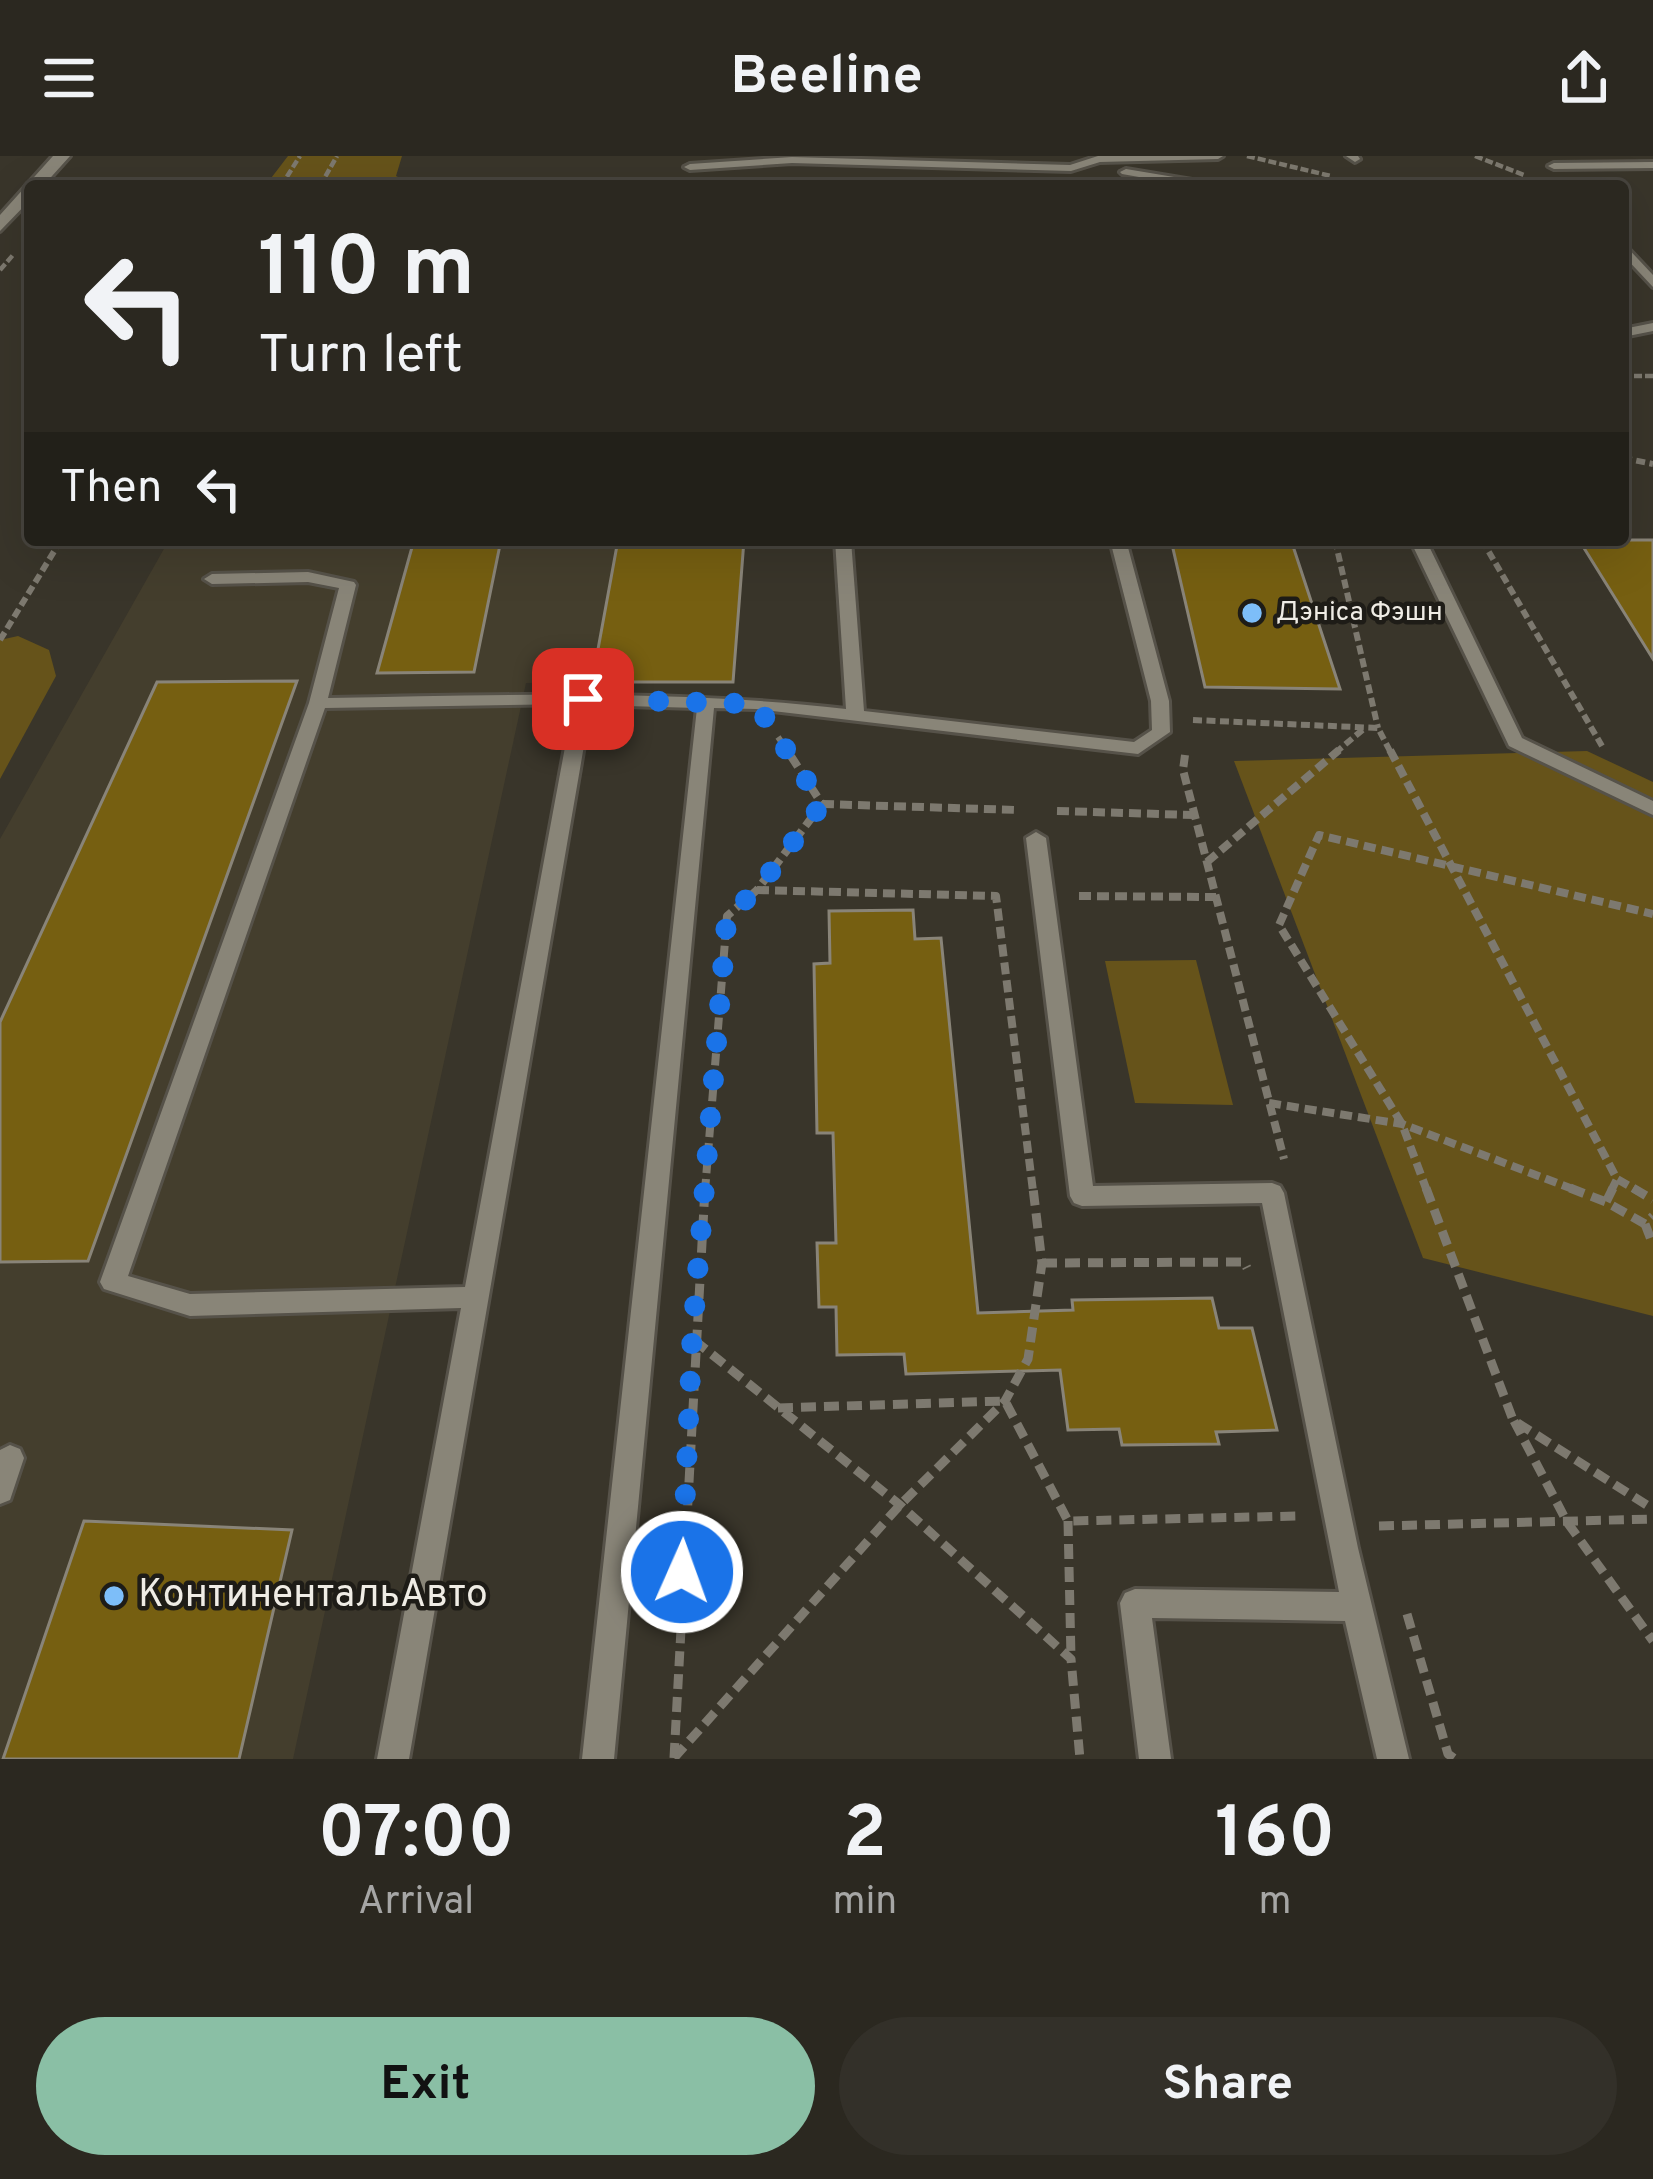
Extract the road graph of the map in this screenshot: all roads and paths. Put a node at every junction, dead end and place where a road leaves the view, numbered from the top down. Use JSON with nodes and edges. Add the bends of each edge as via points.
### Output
{"nodes":[{"id":1,"x":62,"y":156,"type":"edge"},
{"id":2,"x":1475,"y":156,"type":"edge"},
{"id":3,"x":1219,"y":157,"type":"edge"},
{"id":4,"x":1550,"y":161,"type":"edge"},
{"id":5,"x":721,"y":165,"type":"junction"},
{"id":6,"x":1653,"y":166,"type":"edge"},
{"id":7,"x":690,"y":167,"type":"dead end"},
{"id":8,"x":1071,"y":168,"type":"junction"},
{"id":9,"x":1333,"y":176,"type":"dead end"},
{"id":10,"x":40,"y":180,"type":"edge"},
{"id":11,"x":727,"y":180,"type":"edge"},
{"id":12,"x":1184,"y":180,"type":"edge"},
{"id":13,"x":1537,"y":180,"type":"dead end"},
{"id":14,"x":24,"y":198,"type":"edge"},
{"id":15,"x":0,"y":226,"type":"edge"},
{"id":16,"x":1629,"y":255,"type":"edge"},
{"id":17,"x":1653,"y":283,"type":"edge"},
{"id":18,"x":57,"y":546,"type":"edge"},
{"id":19,"x":843,"y":546,"type":"edge"},
{"id":20,"x":1120,"y":546,"type":"edge"},
{"id":21,"x":1336,"y":546,"type":"edge"},
{"id":22,"x":1421,"y":546,"type":"edge"},
{"id":23,"x":1486,"y":546,"type":"edge"},
{"id":24,"x":212,"y":579,"type":"dead end"},
{"id":25,"x":0,"y":640,"type":"edge"},
{"id":26,"x":583,"y":699,"type":"junction"},
{"id":27,"x":318,"y":703,"type":"junction"},
{"id":28,"x":706,"y":703,"type":"junction"},
{"id":29,"x":756,"y":704,"type":"junction"},
{"id":30,"x":855,"y":716,"type":"junction"},
{"id":31,"x":1366,"y":727,"type":"junction"},
{"id":32,"x":1378,"y":728,"type":"junction"},
{"id":33,"x":1597,"y":736,"type":"dead end"},
{"id":34,"x":822,"y":804,"type":"junction"},
{"id":35,"x":1653,"y":809,"type":"edge"},
{"id":36,"x":1032,"y":810,"type":"dead end"},
{"id":37,"x":1055,"y":811,"type":"dead end"},
{"id":38,"x":1195,"y":815,"type":"junction"},
{"id":39,"x":1036,"y":838,"type":"dead end"},
{"id":40,"x":1207,"y":862,"type":"junction"},
{"id":41,"x":1450,"y":864,"type":"junction"},
{"id":42,"x":757,"y":890,"type":"junction"},
{"id":43,"x":1043,"y":896,"type":"junction"},
{"id":44,"x":1216,"y":897,"type":"junction"},
{"id":45,"x":1653,"y":914,"type":"edge"},
{"id":46,"x":1402,"y":1124,"type":"junction"},
{"id":47,"x":1617,"y":1179,"type":"junction"},
{"id":48,"x":1653,"y":1200,"type":"edge"},
{"id":49,"x":1606,"y":1202,"type":"junction"},
{"id":50,"x":1649,"y":1220,"type":"edge"},
{"id":51,"x":1653,"y":1245,"type":"edge"},
{"id":52,"x":1042,"y":1263,"type":"junction"},
{"id":53,"x":1252,"y":1281,"type":"dead end"},
{"id":54,"x":476,"y":1297,"type":"junction"},
{"id":55,"x":692,"y":1339,"type":"junction"},
{"id":56,"x":1005,"y":1401,"type":"junction"},
{"id":57,"x":778,"y":1408,"type":"junction"},
{"id":58,"x":1514,"y":1420,"type":"junction"},
{"id":59,"x":10,"y":1457,"type":"dead end"},
{"id":60,"x":0,"y":1491,"type":"edge"},
{"id":61,"x":1301,"y":1493,"type":"dead end"},
{"id":62,"x":900,"y":1505,"type":"junction"},
{"id":63,"x":1653,"y":1509,"type":"edge"},
{"id":64,"x":1340,"y":1518,"type":"junction"},
{"id":65,"x":1653,"y":1519,"type":"edge"},
{"id":66,"x":1068,"y":1521,"type":"junction"},
{"id":67,"x":1568,"y":1522,"type":"junction"},
{"id":68,"x":1353,"y":1606,"type":"junction"},
{"id":69,"x":1653,"y":1641,"type":"edge"},
{"id":70,"x":1071,"y":1659,"type":"junction"},
{"id":71,"x":393,"y":1759,"type":"edge"},
{"id":72,"x":598,"y":1759,"type":"edge"},
{"id":73,"x":674,"y":1759,"type":"edge"},
{"id":74,"x":1080,"y":1759,"type":"edge"},
{"id":75,"x":1155,"y":1759,"type":"edge"},
{"id":76,"x":1393,"y":1759,"type":"edge"}],
"edges":[{"from":1,"to":10,"type":"street"},
{"from":2,"to":13,"type":"path"},
{"from":3,"to":8,"type":"lane","via":[[1099,159]]},
{"from":3,"to":9,"type":"path","via":[[1251,156]]},
{"from":4,"to":6,"type":"lane"},
{"from":5,"to":7,"type":"lane"},
{"from":5,"to":8,"type":"lane"},
{"from":5,"to":11,"type":"lane"},
{"from":8,"to":12,"type":"lane"},
{"from":14,"to":15,"type":"street"},
{"from":16,"to":17,"type":"lane"},
{"from":18,"to":25,"type":"path"},
{"from":19,"to":30,"type":"lane"},
{"from":20,"to":30,"type":"lane","via":[[1160,701],[1161,732],[1138,748]]},
{"from":21,"to":32,"type":"path"},
{"from":22,"to":35,"type":"lane","via":[[1515,742]]},
{"from":23,"to":33,"type":"path"},
{"from":24,"to":27,"type":"lane","via":[[308,577],[348,585]]},
{"from":26,"to":27,"type":"lane"},
{"from":26,"to":28,"type":"lane"},
{"from":26,"to":54,"type":"lane"},
{"from":27,"to":54,"type":"lane","via":[[113,1282],[190,1305]]},
{"from":28,"to":29,"type":"lane"},
{"from":28,"to":72,"type":"lane"},
{"from":29,"to":30,"type":"lane"},
{"from":29,"to":34,"type":"path"},
{"from":31,"to":32,"type":"path"},
{"from":31,"to":38,"type":"path","via":[[1190,720],[1184,770]]},
{"from":31,"to":40,"type":"path"},
{"from":32,"to":41,"type":"path"},
{"from":34,"to":36,"type":"path"},
{"from":34,"to":42,"type":"path"},
{"from":37,"to":38,"type":"path"},
{"from":38,"to":40,"type":"path"},
{"from":39,"to":43,"type":"lane"},
{"from":40,"to":44,"type":"path"},
{"from":41,"to":45,"type":"path"},
{"from":41,"to":46,"type":"path","via":[[1319,836],[1279,925]]},
{"from":41,"to":47,"type":"path"},
{"from":42,"to":52,"type":"path","via":[[996,896]]},
{"from":42,"to":55,"type":"path","via":[[727,916]]},
{"from":43,"to":44,"type":"path"},
{"from":43,"to":64,"type":"lane","via":[[1082,1196],[1272,1193]]},
{"from":44,"to":46,"type":"path","via":[[1269,1102]]},
{"from":46,"to":49,"type":"path"},
{"from":46,"to":58,"type":"path"},
{"from":47,"to":48,"type":"path"},
{"from":47,"to":49,"type":"path"},
{"from":49,"to":50,"type":"path"},
{"from":50,"to":51,"type":"path"},
{"from":52,"to":53,"type":"path","via":[[1244,1262]]},
{"from":52,"to":56,"type":"path","via":[[1028,1359]]},
{"from":54,"to":71,"type":"lane"},
{"from":55,"to":57,"type":"path"},
{"from":55,"to":73,"type":"path"},
{"from":56,"to":57,"type":"path"},
{"from":56,"to":62,"type":"path"},
{"from":56,"to":66,"type":"path"},
{"from":57,"to":62,"type":"path"},
{"from":58,"to":63,"type":"path"},
{"from":58,"to":67,"type":"path"},
{"from":59,"to":60,"type":"lane"},
{"from":61,"to":66,"type":"path","via":[[1306,1515]]},
{"from":62,"to":70,"type":"path"},
{"from":62,"to":73,"type":"path"},
{"from":64,"to":67,"type":"path","via":[[1382,1526]]},
{"from":64,"to":68,"type":"lane"},
{"from":65,"to":67,"type":"path"},
{"from":66,"to":70,"type":"path"},
{"from":67,"to":69,"type":"path"},
{"from":68,"to":75,"type":"lane","via":[[1135,1603]]},
{"from":68,"to":76,"type":"lane"},
{"from":70,"to":74,"type":"path"}]}
